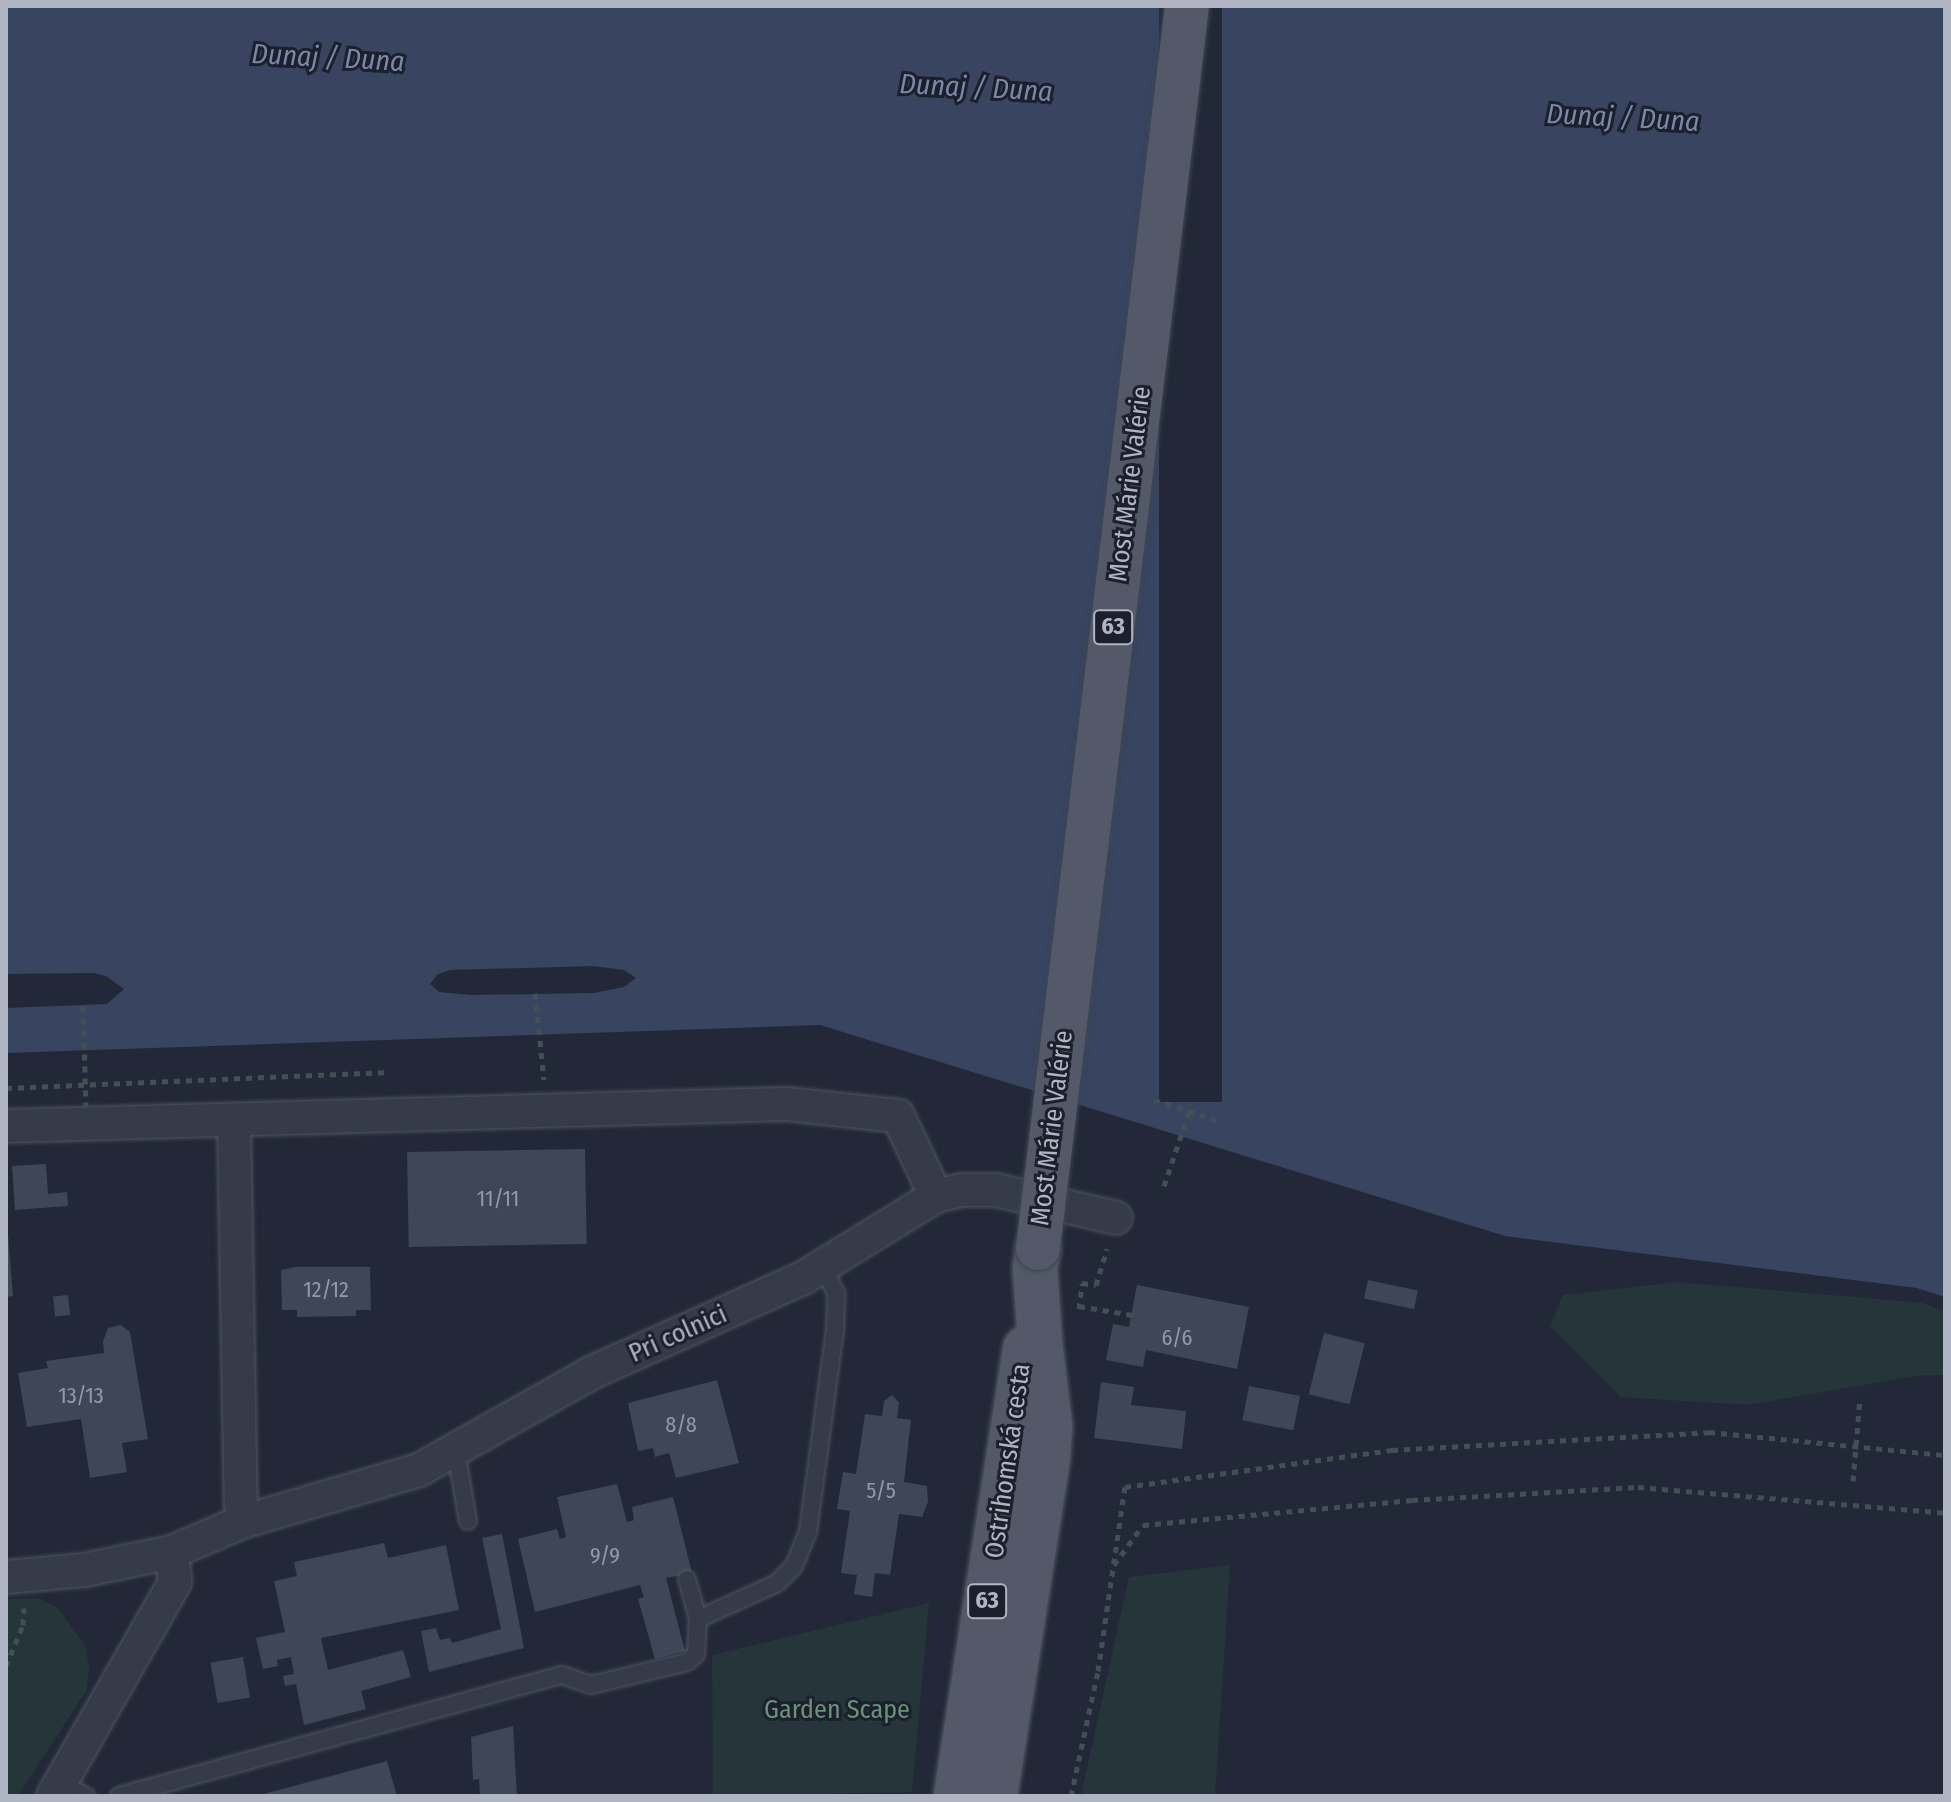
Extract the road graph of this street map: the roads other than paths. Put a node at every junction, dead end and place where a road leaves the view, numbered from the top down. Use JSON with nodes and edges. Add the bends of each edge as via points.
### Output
{"nodes":[{"id":1,"x":1187,"y":6,"type":"edge"},
{"id":2,"x":234,"y":1120,"type":"junction"},
{"id":3,"x":6,"y":1126,"type":"edge"},
{"id":4,"x":936,"y":1196,"type":"junction"},
{"id":5,"x":1116,"y":1218,"type":"dead end"},
{"id":6,"x":1036,"y":1258,"type":"junction"},
{"id":7,"x":822,"y":1266,"type":"junction"},
{"id":8,"x":456,"y":1451,"type":"junction"},
{"id":9,"x":242,"y":1513,"type":"junction"},
{"id":10,"x":468,"y":1521,"type":"dead end"},
{"id":11,"x":172,"y":1552,"type":"junction"},
{"id":12,"x":687,"y":1579,"type":"dead end"},
{"id":13,"x":15,"y":1588,"type":"edge"},
{"id":14,"x":698,"y":1619,"type":"junction"},
{"id":15,"x":67,"y":1792,"type":"edge"},
{"id":16,"x":119,"y":1796,"type":"edge"},
{"id":17,"x":956,"y":1796,"type":"edge"},
{"id":18,"x":995,"y":1796,"type":"edge"}],
"edges":[{"from":1,"to":6,"type":"main road","name":"Most Márie Valérie","number":"63","bridge":true},
{"from":2,"to":3,"type":"street"},
{"from":2,"to":4,"type":"street","via":[[786,1104],[884,1114],[898,1116]]},
{"from":2,"to":9,"type":"street"},
{"from":4,"to":5,"type":"street","name":"Pri colnici","via":[[996,1190]]},
{"from":4,"to":7,"type":"street","name":"Pri colnici"},
{"from":6,"to":17,"type":"main road","name":"Ostrihomská cesta","number":"63"},
{"from":6,"to":18,"type":"main road","number":"63","via":[[1050,1426]]},
{"from":7,"to":8,"type":"street","name":"Pri colnici","via":[[595,1371]]},
{"from":7,"to":14,"type":"lane","via":[[836,1293],[835,1329],[808,1532],[794,1566],[777,1583]]},
{"from":8,"to":9,"type":"street","name":"Pri colnici","via":[[372,1486]]},
{"from":8,"to":10,"type":"lane"},
{"from":9,"to":11,"type":"street","name":"Pri colnici"},
{"from":11,"to":13,"type":"street","name":"Pri colnici"},
{"from":11,"to":15,"type":"street","via":[[175,1582]]},
{"from":12,"to":14,"type":"lane"},
{"from":14,"to":16,"type":"lane","via":[[696,1654],[687,1662],[591,1685],[562,1675]]}]}
